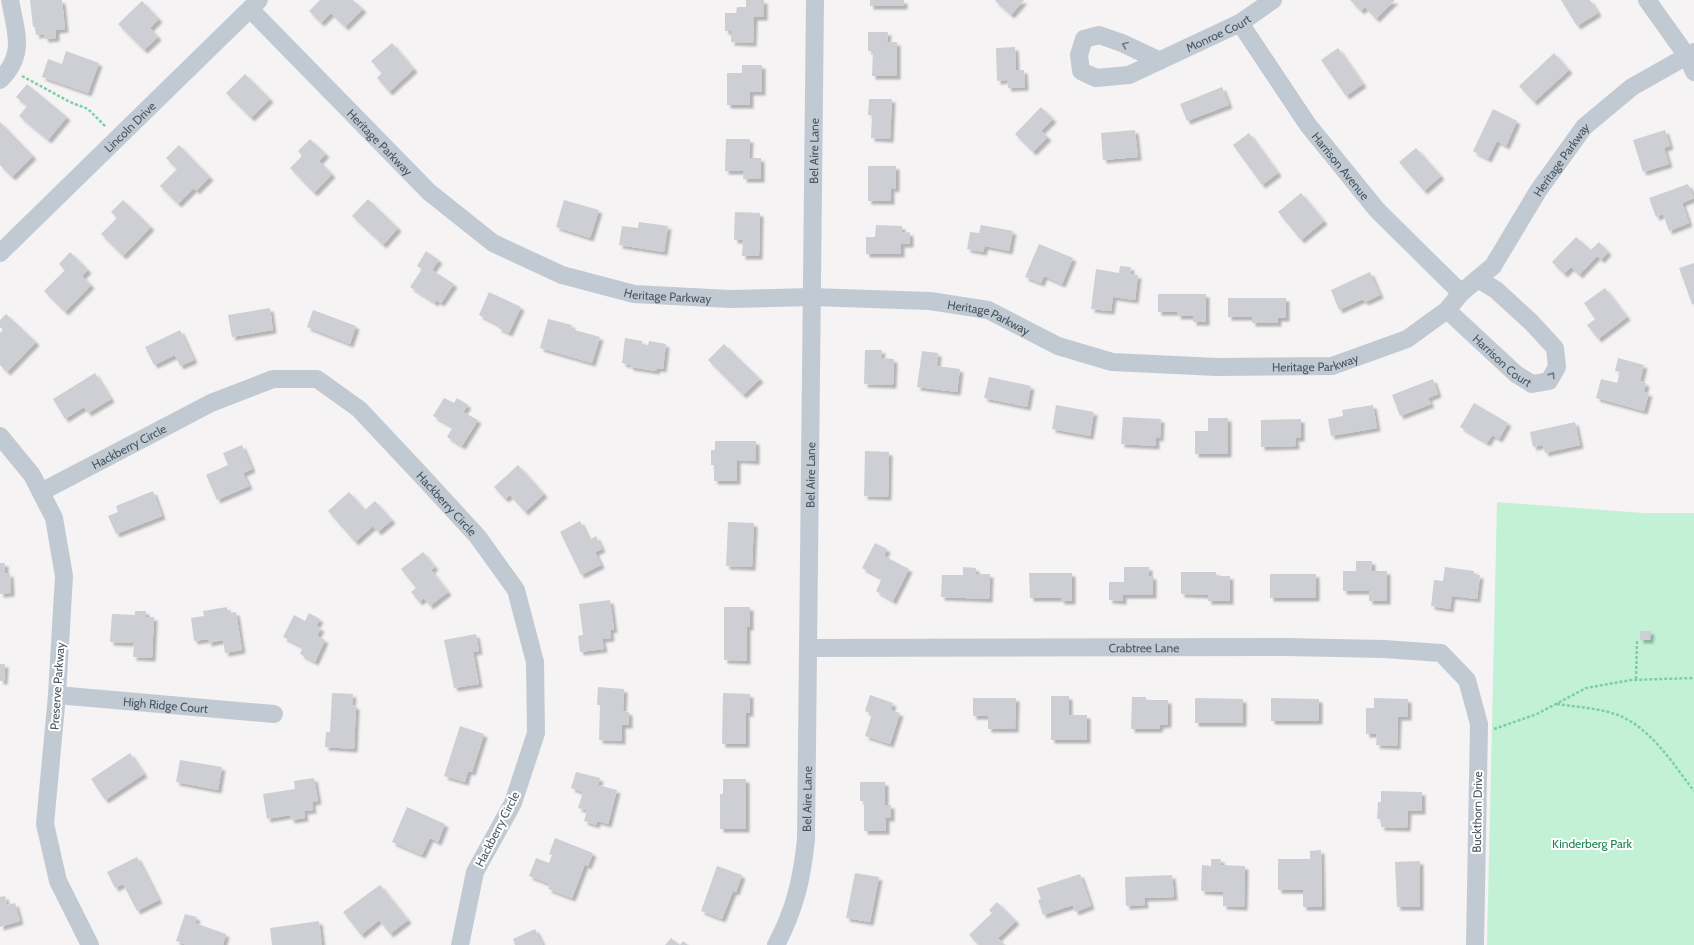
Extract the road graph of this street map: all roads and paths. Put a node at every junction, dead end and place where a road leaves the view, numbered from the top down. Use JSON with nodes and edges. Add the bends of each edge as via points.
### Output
{"nodes":[{"id":1,"x":10,"y":0,"type":"edge"},
{"id":2,"x":815,"y":0,"type":"edge"},
{"id":3,"x":1273,"y":0,"type":"edge"},
{"id":4,"x":1648,"y":0,"type":"edge"},
{"id":5,"x":254,"y":4,"type":"edge"},
{"id":6,"x":1240,"y":23,"type":"junction"},
{"id":7,"x":1692,"y":60,"type":"edge"},
{"id":8,"x":1160,"y":61,"type":"dead end"},
{"id":9,"x":5,"y":75,"type":"edge"},
{"id":10,"x":118,"y":138,"type":"junction"},
{"id":11,"x":0,"y":253,"type":"edge"},
{"id":12,"x":1478,"y":279,"type":"junction"},
{"id":13,"x":1461,"y":292,"type":"junction"},
{"id":14,"x":812,"y":297,"type":"junction"},
{"id":15,"x":1446,"y":310,"type":"junction"},
{"id":16,"x":0,"y":436,"type":"edge"},
{"id":17,"x":41,"y":492,"type":"junction"},
{"id":18,"x":1637,"y":640,"type":"dead end"},
{"id":19,"x":809,"y":648,"type":"junction"},
{"id":20,"x":1694,"y":678,"type":"edge"},
{"id":21,"x":1636,"y":679,"type":"junction"},
{"id":22,"x":1467,"y":680,"type":"joint"},
{"id":23,"x":57,"y":695,"type":"junction"},
{"id":24,"x":1556,"y":704,"type":"junction"},
{"id":25,"x":274,"y":714,"type":"dead end"},
{"id":26,"x":1479,"y":734,"type":"junction"},
{"id":27,"x":1694,"y":791,"type":"edge"},
{"id":28,"x":90,"y":945,"type":"edge"},
{"id":29,"x":460,"y":945,"type":"edge"},
{"id":30,"x":776,"y":945,"type":"edge"},
{"id":31,"x":1475,"y":945,"type":"edge"}],
"edges":[{"from":1,"to":9,"type":"street","via":[[17,50],[14,62]]},
{"from":2,"to":14,"type":"street","name":"Bel Aire Lane"},
{"from":3,"to":6,"type":"street","name":"Monroe Court"},
{"from":4,"to":7,"type":"street"},
{"from":5,"to":10,"type":"street","name":"Lincoln Drive"},
{"from":5,"to":14,"type":"street","name":"Heritage Parkway","via":[[430,192],[493,242],[562,275],[634,294],[730,299]]},
{"from":6,"to":8,"type":"street","name":"Monroe Court"},
{"from":6,"to":13,"type":"street","name":"Harrison Avenue","via":[[1308,125],[1372,204]]},
{"from":7,"to":12,"type":"street","name":"Heritage Parkway","via":[[1632,87],[1584,127],[1538,191],[1493,266]]},
{"from":9,"to":10,"type":"path","via":[[44,86],[70,102],[88,109]]},
{"from":10,"to":11,"type":"street","name":"Lincoln Drive"},
{"from":12,"to":13,"type":"street","name":"Heritage Parkway"},
{"from":15,"to":12,"type":"street","name":"Harrison Court","one_way":true,"via":[[1516,374],[1532,384],[1549,381],[1557,367],[1555,348],[1496,290]]},
{"from":13,"to":15,"type":"street","name":"Heritage Parkway"},
{"from":14,"to":15,"type":"street","name":"Heritage Parkway","via":[[930,301],[988,310],[1058,346],[1112,362],[1217,367],[1332,366],[1407,339]]},
{"from":14,"to":19,"type":"street","name":"Bel Aire Lane"},
{"from":16,"to":17,"type":"street","name":"Preserve Parkway","via":[[32,475]]},
{"from":17,"to":23,"type":"street","name":"Preserve Parkway","via":[[54,518],[64,576]]},
{"from":17,"to":29,"type":"street","name":"Hackberry Circle","via":[[211,403],[273,379],[317,379],[359,409],[426,480],[478,537],[516,590],[535,662],[536,733],[512,803],[475,872]]},
{"from":18,"to":21,"type":"path"},
{"from":19,"to":22,"type":"street","name":"Crabtree Lane","via":[[1384,648],[1440,653]]},
{"from":19,"to":30,"type":"street","name":"Bel Aire Lane","via":[[805,847],[802,877],[786,926]]},
{"from":20,"to":21,"type":"path"},
{"from":21,"to":24,"type":"path","via":[[1586,688]]},
{"from":22,"to":26,"type":"street","name":"Buckthorn Drive","via":[[1479,724]]},
{"from":23,"to":25,"type":"street","name":"High Ridge Court"},
{"from":23,"to":28,"type":"street","name":"Preserve Parkway","via":[[45,824],[58,881]]},
{"from":24,"to":26,"type":"path","via":[[1537,714]]},
{"from":24,"to":27,"type":"path","via":[[1594,709],[1619,716],[1646,732]]},
{"from":26,"to":31,"type":"street","name":"Buckthorn Drive"}]}
